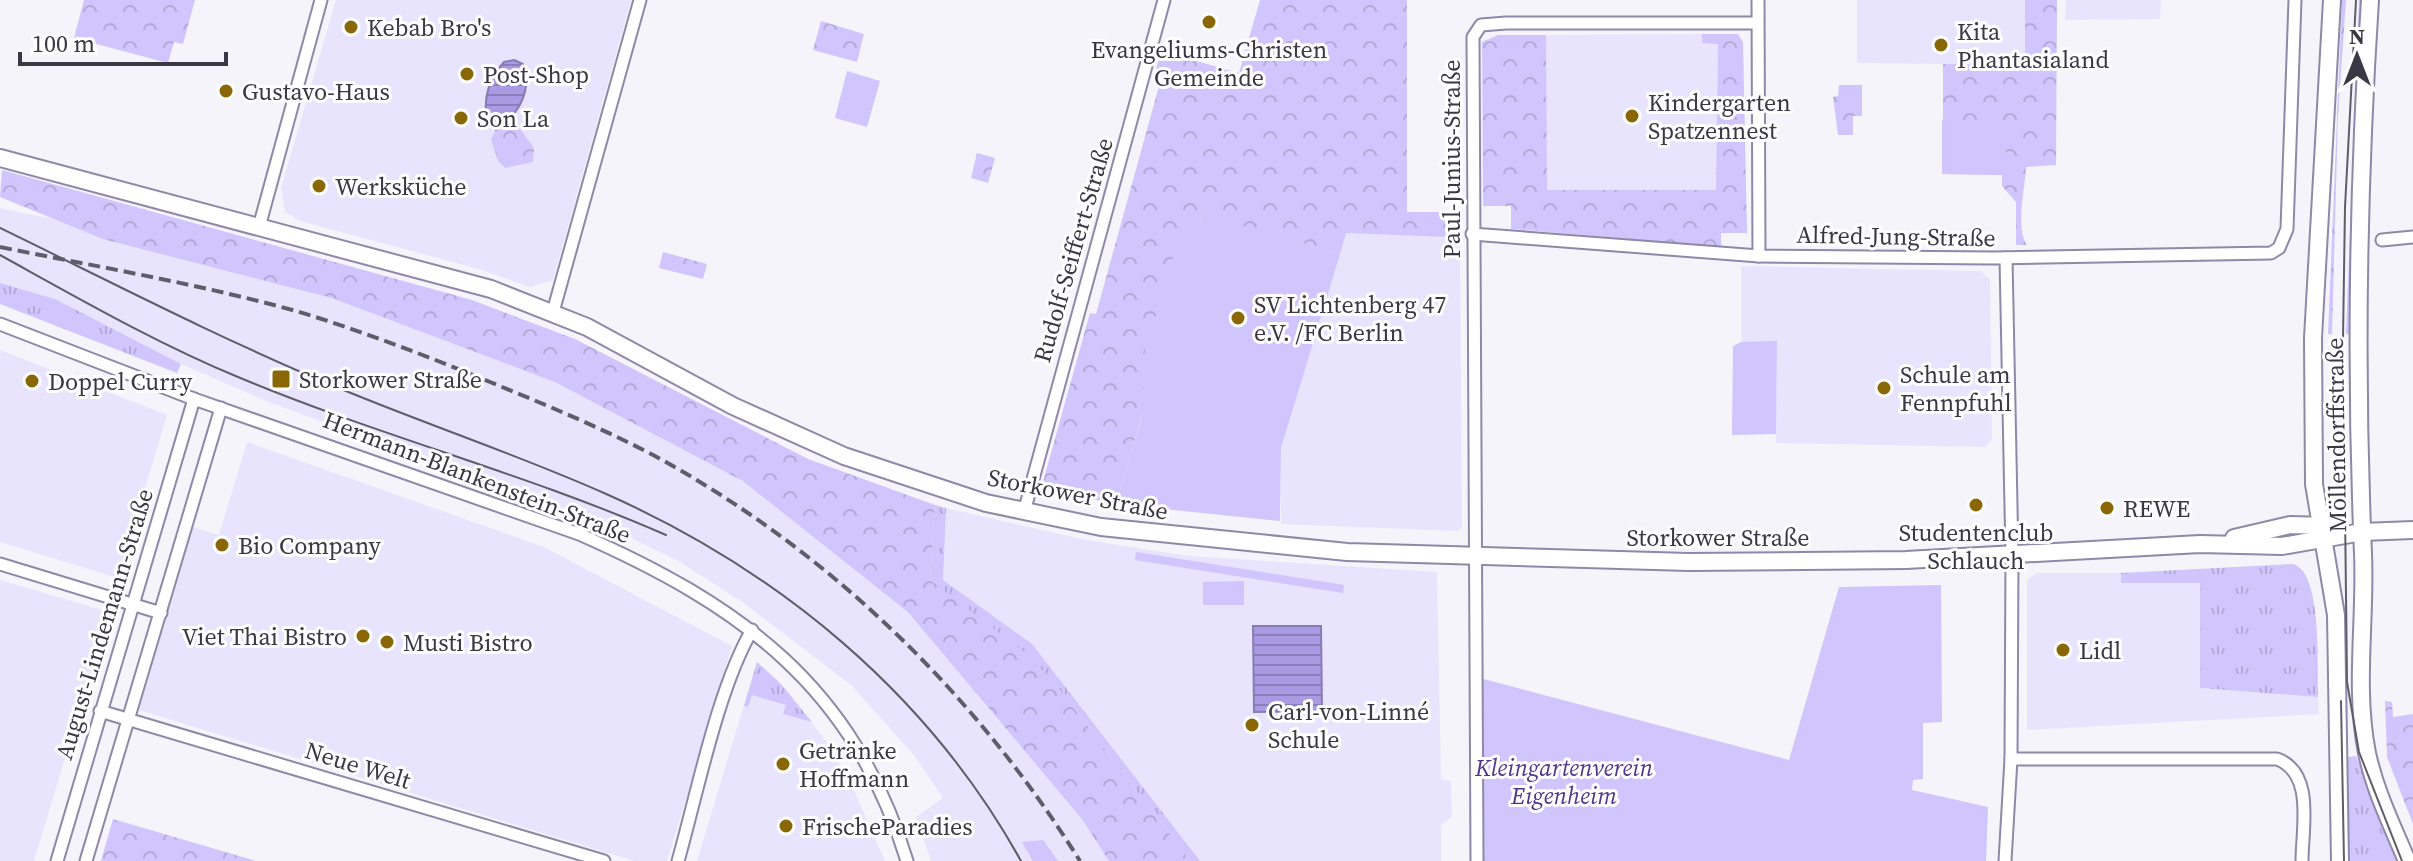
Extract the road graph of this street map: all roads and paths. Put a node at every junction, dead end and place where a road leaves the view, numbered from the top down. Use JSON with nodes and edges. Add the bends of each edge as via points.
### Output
{"nodes":[{"id":1,"x":321,"y":0,"type":"edge"},
{"id":2,"x":640,"y":0,"type":"edge"},
{"id":3,"x":1164,"y":0,"type":"edge"},
{"id":4,"x":1758,"y":0,"type":"edge"},
{"id":5,"x":2295,"y":0,"type":"edge"},
{"id":6,"x":2332,"y":0,"type":"edge"},
{"id":7,"x":2370,"y":0,"type":"edge"},
{"id":8,"x":1757,"y":23,"type":"junction"},
{"id":9,"x":0,"y":158,"type":"edge"},
{"id":10,"x":259,"y":227,"type":"junction"},
{"id":11,"x":1472,"y":234,"type":"junction"},
{"id":12,"x":2413,"y":237,"type":"edge"},
{"id":13,"x":2382,"y":240,"type":"dead end"},
{"id":14,"x":1759,"y":256,"type":"junction"},
{"id":15,"x":2006,"y":258,"type":"junction"},
{"id":16,"x":553,"y":312,"type":"junction"},
{"id":17,"x":0,"y":324,"type":"edge"},
{"id":18,"x":194,"y":399,"type":"junction"},
{"id":19,"x":221,"y":408,"type":"junction"},
{"id":20,"x":1024,"y":512,"type":"junction"},
{"id":21,"x":2413,"y":530,"type":"edge"},
{"id":22,"x":2322,"y":532,"type":"junction"},
{"id":23,"x":2362,"y":532,"type":"junction"},
{"id":24,"x":1473,"y":556,"type":"junction"},
{"id":25,"x":2012,"y":556,"type":"junction"},
{"id":26,"x":0,"y":564,"type":"edge"},
{"id":27,"x":131,"y":604,"type":"junction"},
{"id":28,"x":161,"y":613,"type":"junction"},
{"id":29,"x":752,"y":630,"type":"junction"},
{"id":30,"x":100,"y":711,"type":"junction"},
{"id":31,"x":129,"y":720,"type":"junction"},
{"id":32,"x":2011,"y":759,"type":"junction"},
{"id":33,"x":57,"y":861,"type":"edge"},
{"id":34,"x":86,"y":861,"type":"edge"},
{"id":35,"x":604,"y":861,"type":"edge"},
{"id":36,"x":678,"y":861,"type":"edge"},
{"id":37,"x":907,"y":861,"type":"edge"},
{"id":38,"x":1477,"y":861,"type":"edge"},
{"id":39,"x":2005,"y":861,"type":"edge"},
{"id":40,"x":2302,"y":861,"type":"edge"},
{"id":41,"x":2340,"y":861,"type":"edge"},
{"id":42,"x":2407,"y":861,"type":"edge"}],
"edges":[{"from":1,"to":10,"type":"street"},
{"from":2,"to":16,"type":"street"},
{"from":3,"to":20,"type":"street","name":"Rudolf-Seiffert-Straße"},
{"from":4,"to":8,"type":"street"},
{"from":5,"to":15,"type":"street","via":[[2287,229],[2275,252]]},
{"from":6,"to":22,"type":"main road","name":"Möllendorffstraße","via":[[2313,338],[2314,484]]},
{"from":7,"to":23,"type":"main road","name":"Möllendorffstraße","via":[[2357,332]]},
{"from":8,"to":11,"type":"street","name":"Paul-Junius-Straße","via":[[1481,25],[1473,37]]},
{"from":8,"to":14,"type":"street"},
{"from":9,"to":10,"type":"main road","name":"Storkower Straße"},
{"from":10,"to":16,"type":"main road","name":"Storkower Straße","via":[[491,289]]},
{"from":11,"to":14,"type":"street","name":"Alfred-Jung-Straße"},
{"from":11,"to":24,"type":"street","name":"Paul-Junius-Straße"},
{"from":12,"to":13,"type":"street"},
{"from":14,"to":15,"type":"street","name":"Alfred-Jung-Straße"},
{"from":15,"to":25,"type":"street","name":"Alfred-Jung-Straße"},
{"from":16,"to":20,"type":"main road","name":"Storkower Straße","via":[[798,437],[896,476]]},
{"from":17,"to":18,"type":"street","name":"Hermann-Blankenstein-Straße"},
{"from":18,"to":19,"type":"street","name":"Hermann-Blankenstein-Straße"},
{"from":18,"to":27,"type":"street","name":"August-Lindemann-Straße"},
{"from":19,"to":28,"type":"street","name":"August-Lindemann-Straße"},
{"from":19,"to":29,"type":"street","name":"Hermann-Blankenstein-Straße","via":[[579,534],[669,578]]},
{"from":20,"to":24,"type":"main road","name":"Storkower Straße","via":[[1183,538],[1359,553]]},
{"from":21,"to":23,"type":"main road","name":"Storkower Straße"},
{"from":22,"to":23,"type":"main road","name":"Storkower Straße"},
{"from":22,"to":25,"type":"main road","name":"Storkower Straße","via":[[2282,546],[2207,544]]},
{"from":22,"to":41,"type":"main road","name":"Möllendorffstraße","via":[[2336,615]]},
{"from":23,"to":42,"type":"main road","name":"Möllendorffstraße","via":[[2366,749],[2374,784]]},
{"from":24,"to":25,"type":"main road","name":"Storkower Straße","via":[[1700,562]]},
{"from":24,"to":38,"type":"street","name":"Paul-Junius-Straße"},
{"from":25,"to":32,"type":"street","name":"Alfred-Jung-Straße"},
{"from":26,"to":27,"type":"street"},
{"from":27,"to":28,"type":"street"},
{"from":27,"to":30,"type":"street","name":"August-Lindemann-Straße"},
{"from":28,"to":31,"type":"street","name":"August-Lindemann-Straße"},
{"from":29,"to":36,"type":"street","via":[[721,712]]},
{"from":29,"to":37,"type":"street","name":"Hermann-Blankenstein-Straße","via":[[815,689],[848,732],[878,785]]},
{"from":30,"to":31,"type":"street","name":"Neue Welt"},
{"from":30,"to":33,"type":"street","name":"August-Lindemann-Straße"},
{"from":31,"to":34,"type":"street","name":"August-Lindemann-Straße"},
{"from":31,"to":35,"type":"street","name":"Neue Welt"},
{"from":32,"to":39,"type":"street","name":"Alfred-Jung-Straße"},
{"from":32,"to":40,"type":"street","via":[[2277,759],[2294,768],[2302,785]]}]}
